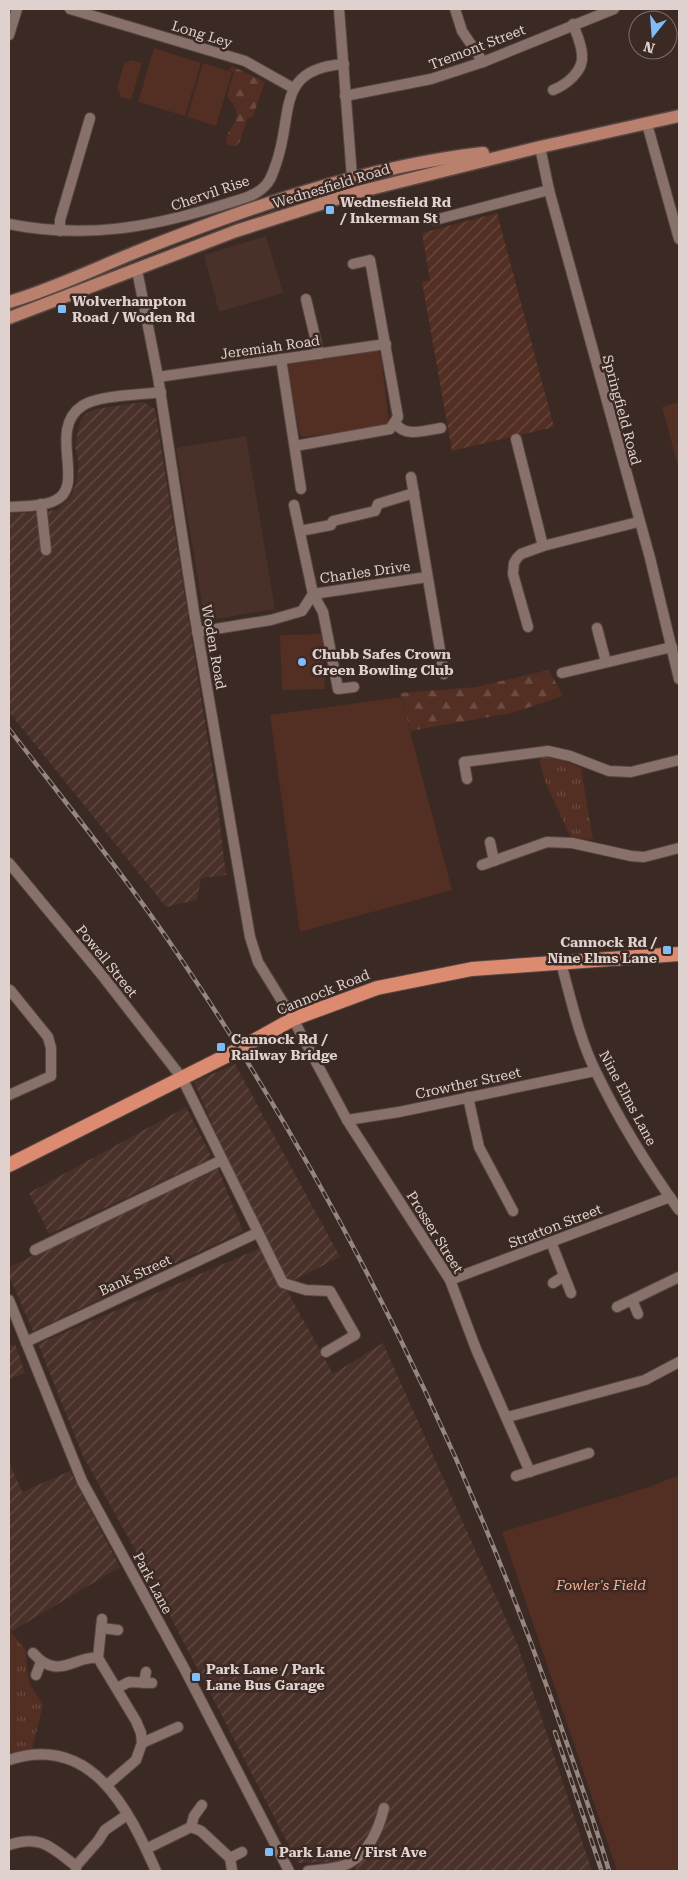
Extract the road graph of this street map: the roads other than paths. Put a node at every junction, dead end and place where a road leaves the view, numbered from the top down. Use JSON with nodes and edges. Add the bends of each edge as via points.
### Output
{"nodes":[{"id":1,"x":17,"y":9,"type":"edge"},
{"id":2,"x":70,"y":9,"type":"edge"},
{"id":3,"x":339,"y":9,"type":"edge"},
{"id":4,"x":455,"y":9,"type":"edge"},
{"id":5,"x":614,"y":9,"type":"edge"},
{"id":6,"x":573,"y":24,"type":"junction"},
{"id":7,"x":9,"y":35,"type":"edge"},
{"id":8,"x":483,"y":62,"type":"junction"},
{"id":9,"x":344,"y":64,"type":"junction"},
{"id":10,"x":294,"y":88,"type":"junction"},
{"id":11,"x":553,"y":90,"type":"dead end"},
{"id":12,"x":345,"y":96,"type":"junction"},
{"id":13,"x":679,"y":116,"type":"edge"},
{"id":14,"x":90,"y":118,"type":"dead end"},
{"id":15,"x":647,"y":124,"type":"junction"},
{"id":16,"x":540,"y":147,"type":"junction"},
{"id":17,"x":352,"y":177,"type":"junction"},
{"id":18,"x":549,"y":190,"type":"junction"},
{"id":19,"x":358,"y":192,"type":"junction"},
{"id":20,"x":435,"y":220,"type":"dead end"},
{"id":21,"x":9,"y":224,"type":"edge"},
{"id":22,"x":60,"y":231,"type":"junction"},
{"id":23,"x":679,"y":236,"type":"edge"},
{"id":24,"x":135,"y":252,"type":"junction"},
{"id":25,"x":353,"y":264,"type":"dead end"},
{"id":26,"x":137,"y":270,"type":"junction"},
{"id":27,"x":306,"y":299,"type":"dead end"},
{"id":28,"x":9,"y":302,"type":"edge"},
{"id":29,"x":9,"y":318,"type":"edge"},
{"id":30,"x":386,"y":344,"type":"junction"},
{"id":31,"x":318,"y":354,"type":"junction"},
{"id":32,"x":280,"y":359,"type":"junction"},
{"id":33,"x":158,"y":377,"type":"junction"},
{"id":34,"x":161,"y":392,"type":"junction"},
{"id":35,"x":396,"y":424,"type":"junction"},
{"id":36,"x":441,"y":428,"type":"dead end"},
{"id":37,"x":516,"y":439,"type":"dead end"},
{"id":38,"x":295,"y":446,"type":"junction"},
{"id":39,"x":411,"y":477,"type":"dead end"},
{"id":40,"x":301,"y":489,"type":"dead end"},
{"id":41,"x":414,"y":493,"type":"junction"},
{"id":42,"x":41,"y":504,"type":"junction"},
{"id":43,"x":294,"y":505,"type":"dead end"},
{"id":44,"x":9,"y":507,"type":"edge"},
{"id":45,"x":638,"y":522,"type":"junction"},
{"id":46,"x":300,"y":531,"type":"junction"},
{"id":47,"x":543,"y":546,"type":"junction"},
{"id":48,"x":46,"y":550,"type":"dead end"},
{"id":49,"x":428,"y":577,"type":"junction"},
{"id":50,"x":313,"y":594,"type":"junction"},
{"id":51,"x":528,"y":627,"type":"dead end"},
{"id":52,"x":597,"y":628,"type":"dead end"},
{"id":53,"x":197,"y":632,"type":"junction"},
{"id":54,"x":672,"y":647,"type":"junction"},
{"id":55,"x":606,"y":662,"type":"junction"},
{"id":56,"x":562,"y":673,"type":"dead end"},
{"id":57,"x":444,"y":674,"type":"dead end"},
{"id":58,"x":679,"y":679,"type":"edge"},
{"id":59,"x":354,"y":687,"type":"dead end"},
{"id":60,"x":679,"y":760,"type":"edge"},
{"id":61,"x":467,"y":779,"type":"dead end"},
{"id":62,"x":490,"y":842,"type":"dead end"},
{"id":63,"x":679,"y":848,"type":"edge"},
{"id":64,"x":494,"y":861,"type":"junction"},
{"id":65,"x":9,"y":862,"type":"edge"},
{"id":66,"x":482,"y":865,"type":"dead end"},
{"id":67,"x":679,"y":954,"type":"edge"},
{"id":68,"x":561,"y":963,"type":"junction"},
{"id":69,"x":9,"y":991,"type":"edge"},
{"id":70,"x":293,"y":1019,"type":"junction"},
{"id":71,"x":595,"y":1071,"type":"junction"},
{"id":72,"x":182,"y":1078,"type":"junction"},
{"id":73,"x":9,"y":1095,"type":"edge"},
{"id":74,"x":468,"y":1096,"type":"junction"},
{"id":75,"x":347,"y":1120,"type":"junction"},
{"id":76,"x":222,"y":1160,"type":"junction"},
{"id":77,"x":9,"y":1165,"type":"edge"},
{"id":78,"x":670,"y":1197,"type":"junction"},
{"id":79,"x":679,"y":1210,"type":"edge"},
{"id":80,"x":513,"y":1211,"type":"dead end"},
{"id":81,"x":257,"y":1233,"type":"junction"},
{"id":82,"x":551,"y":1242,"type":"junction"},
{"id":83,"x":35,"y":1250,"type":"dead end"},
{"id":84,"x":564,"y":1276,"type":"junction"},
{"id":85,"x":679,"y":1277,"type":"edge"},
{"id":86,"x":450,"y":1280,"type":"junction"},
{"id":87,"x":553,"y":1283,"type":"dead end"},
{"id":88,"x":571,"y":1293,"type":"dead end"},
{"id":89,"x":9,"y":1300,"type":"edge"},
{"id":90,"x":632,"y":1300,"type":"junction"},
{"id":91,"x":617,"y":1307,"type":"dead end"},
{"id":92,"x":638,"y":1314,"type":"dead end"},
{"id":93,"x":26,"y":1342,"type":"junction"},
{"id":94,"x":326,"y":1352,"type":"dead end"},
{"id":95,"x":679,"y":1362,"type":"edge"},
{"id":96,"x":508,"y":1417,"type":"junction"},
{"id":97,"x":588,"y":1453,"type":"dead end"},
{"id":98,"x":530,"y":1472,"type":"junction"},
{"id":99,"x":516,"y":1476,"type":"dead end"},
{"id":100,"x":118,"y":1630,"type":"dead end"},
{"id":101,"x":33,"y":1653,"type":"dead end"},
{"id":102,"x":98,"y":1658,"type":"junction"},
{"id":103,"x":41,"y":1662,"type":"junction"},
{"id":104,"x":36,"y":1675,"type":"dead end"},
{"id":105,"x":147,"y":1679,"type":"dead end"},
{"id":106,"x":117,"y":1688,"type":"junction"},
{"id":107,"x":178,"y":1727,"type":"dead end"},
{"id":108,"x":142,"y":1743,"type":"junction"},
{"id":109,"x":9,"y":1760,"type":"edge"},
{"id":110,"x":107,"y":1785,"type":"junction"},
{"id":111,"x":202,"y":1805,"type":"dead end"},
{"id":112,"x":384,"y":1808,"type":"dead end"},
{"id":113,"x":127,"y":1814,"type":"junction"},
{"id":114,"x":191,"y":1827,"type":"junction"},
{"id":115,"x":9,"y":1845,"type":"edge"},
{"id":116,"x":146,"y":1849,"type":"junction"},
{"id":117,"x":242,"y":1852,"type":"dead end"},
{"id":118,"x":230,"y":1858,"type":"junction"},
{"id":119,"x":76,"y":1869,"type":"edge"},
{"id":120,"x":232,"y":1870,"type":"edge"},
{"id":121,"x":156,"y":1871,"type":"edge"},
{"id":122,"x":289,"y":1871,"type":"edge"},
{"id":123,"x":308,"y":1871,"type":"edge"}],
"edges":[{"from":1,"to":7,"type":"street"},
{"from":2,"to":10,"type":"street","name":"Long Ley","via":[[245,62]]},
{"from":3,"to":9,"type":"street"},
{"from":4,"to":8,"type":"street","via":[[462,31]]},
{"from":5,"to":6,"type":"street","name":"Tremont Street"},
{"from":6,"to":8,"type":"street","name":"Tremont Street"},
{"from":6,"to":11,"type":"street","via":[[582,61],[572,78]]},
{"from":8,"to":12,"type":"street","name":"Tremont Street","via":[[431,80]]},
{"from":9,"to":10,"type":"street","name":"Chervil Rise","via":[[323,65],[303,75]]},
{"from":9,"to":12,"type":"street"},
{"from":10,"to":22,"type":"street","name":"Chervil Rise","via":[[286,116],[282,150],[272,177],[264,188],[246,197],[167,222],[110,230]]},
{"from":12,"to":17,"type":"street"},
{"from":13,"to":15,"type":"main road","name":"Wednesfield Road"},
{"from":14,"to":22,"type":"street","via":[[60,220]]},
{"from":15,"to":16,"type":"main road","name":"Wednesfield Road"},
{"from":15,"to":23,"type":"street"},
{"from":16,"to":17,"type":"main road","name":"Wednesfield Road","via":[[437,158]]},
{"from":16,"to":18,"type":"street","name":"Springfield Road"},
{"from":16,"to":19,"type":"main road","name":"Wednesfield Road"},
{"from":17,"to":19,"type":"main road"},
{"from":17,"to":24,"type":"main road","name":"Wednesfield Road"},
{"from":18,"to":20,"type":"street"},
{"from":18,"to":45,"type":"street","name":"Springfield Road"},
{"from":19,"to":26,"type":"main road","name":"Wednesfield Road","via":[[236,231]]},
{"from":21,"to":22,"type":"street","name":"Chervil Rise"},
{"from":24,"to":26,"type":"main road"},
{"from":24,"to":28,"type":"main road","name":"Wednesfield Road"},
{"from":25,"to":30,"type":"street","via":[[370,260]]},
{"from":26,"to":29,"type":"main road","name":"Wednesfield Road"},
{"from":26,"to":33,"type":"street","name":"Woden Road"},
{"from":27,"to":31,"type":"street"},
{"from":30,"to":31,"type":"street","name":"Jeremiah Road"},
{"from":30,"to":35,"type":"street","via":[[398,417]]},
{"from":31,"to":32,"type":"street","name":"Jeremiah Road"},
{"from":32,"to":33,"type":"street","name":"Jeremiah Road"},
{"from":32,"to":38,"type":"street"},
{"from":33,"to":34,"type":"street","name":"Woden Road"},
{"from":34,"to":42,"type":"street","via":[[94,401],[76,411],[67,425],[65,437],[67,488],[56,501]]},
{"from":34,"to":53,"type":"street","name":"Woden Road"},
{"from":35,"to":36,"type":"street","via":[[407,433]]},
{"from":35,"to":38,"type":"street","via":[[390,429]]},
{"from":37,"to":47,"type":"street"},
{"from":38,"to":40,"type":"street"},
{"from":39,"to":41,"type":"street"},
{"from":41,"to":46,"type":"street","via":[[378,504],[375,510],[334,521],[331,525]]},
{"from":41,"to":49,"type":"street"},
{"from":42,"to":44,"type":"street"},
{"from":42,"to":48,"type":"street"},
{"from":43,"to":46,"type":"street"},
{"from":45,"to":47,"type":"street"},
{"from":45,"to":54,"type":"street","name":"Springfield Road"},
{"from":46,"to":50,"type":"street"},
{"from":47,"to":51,"type":"street","via":[[521,554],[514,563],[513,574]]},
{"from":49,"to":50,"type":"street","name":"Charles Drive"},
{"from":49,"to":57,"type":"street"},
{"from":50,"to":53,"type":"street","name":"Charles Drive","via":[[302,611],[271,620]]},
{"from":50,"to":59,"type":"street","via":[[323,612],[338,689]]},
{"from":52,"to":55,"type":"street"},
{"from":53,"to":70,"type":"street","name":"Woden Road","via":[[250,937],[258,962]]},
{"from":54,"to":55,"type":"street"},
{"from":54,"to":58,"type":"street","name":"Springfield Road"},
{"from":55,"to":56,"type":"street"},
{"from":60,"to":61,"type":"street","via":[[632,772],[609,771],[548,751],[464,762]]},
{"from":62,"to":64,"type":"street"},
{"from":63,"to":64,"type":"street","via":[[644,857],[572,843],[547,842]]},
{"from":64,"to":66,"type":"street"},
{"from":65,"to":72,"type":"street","name":"Powell Street"},
{"from":67,"to":68,"type":"highway","name":"Cannock Road"},
{"from":68,"to":70,"type":"highway","name":"Cannock Road","via":[[472,969],[424,977],[377,988]]},
{"from":68,"to":71,"type":"street","name":"Nine Elms Lane","via":[[576,1019]]},
{"from":69,"to":73,"type":"street","via":[[48,1037],[52,1048],[51,1076]]},
{"from":70,"to":72,"type":"highway","name":"Cannock Road"},
{"from":70,"to":75,"type":"street","name":"Prosser Street"},
{"from":71,"to":74,"type":"street","name":"Crowther Street"},
{"from":71,"to":78,"type":"street","name":"Nine Elms Lane"},
{"from":72,"to":76,"type":"street","name":"Powell Street"},
{"from":72,"to":77,"type":"highway","name":"Cannock Road"},
{"from":74,"to":75,"type":"street","name":"Crowther Street"},
{"from":74,"to":80,"type":"street","via":[[479,1147]]},
{"from":75,"to":86,"type":"street","name":"Prosser Street"},
{"from":76,"to":81,"type":"street","name":"Powell Street"},
{"from":76,"to":83,"type":"street"},
{"from":78,"to":79,"type":"street","name":"Nine Elms Lane"},
{"from":78,"to":82,"type":"street","name":"Stratton Street"},
{"from":81,"to":93,"type":"street","name":"Bank Street"},
{"from":81,"to":94,"type":"street","name":"Powell Street","via":[[283,1283],[306,1290],[326,1290],[332,1295],[355,1335]]},
{"from":82,"to":84,"type":"street"},
{"from":82,"to":86,"type":"street","name":"Stratton Street"},
{"from":84,"to":87,"type":"street"},
{"from":84,"to":88,"type":"street"},
{"from":85,"to":90,"type":"street"},
{"from":86,"to":96,"type":"street","name":"Prosser Street","via":[[476,1349]]},
{"from":89,"to":93,"type":"street","name":"Park Lane"},
{"from":90,"to":91,"type":"street"},
{"from":90,"to":92,"type":"street"},
{"from":93,"to":122,"type":"street","name":"Park Lane","via":[[82,1481]]},
{"from":95,"to":96,"type":"street","via":[[645,1380]]},
{"from":96,"to":98,"type":"street","name":"Prosser Street"},
{"from":97,"to":98,"type":"street"},
{"from":98,"to":99,"type":"street"},
{"from":100,"to":102,"type":"street","via":[[101,1623]]},
{"from":101,"to":103,"type":"street"},
{"from":102,"to":103,"type":"street","via":[[65,1666]]},
{"from":102,"to":106,"type":"street"},
{"from":103,"to":104,"type":"street"},
{"from":105,"to":106,"type":"street"},
{"from":106,"to":108,"type":"street","via":[[136,1721]]},
{"from":107,"to":108,"type":"street"},
{"from":108,"to":110,"type":"street","via":[[136,1760]]},
{"from":109,"to":110,"type":"street","via":[[44,1754],[72,1760],[91,1770]]},
{"from":110,"to":113,"type":"street"},
{"from":111,"to":114,"type":"street"},
{"from":112,"to":123,"type":"street","via":[[373,1838],[350,1863]]},
{"from":113,"to":116,"type":"street"},
{"from":113,"to":119,"type":"street","via":[[104,1830]]},
{"from":114,"to":116,"type":"street"},
{"from":114,"to":118,"type":"street","via":[[201,1831]]},
{"from":115,"to":119,"type":"street","via":[[25,1840],[43,1842]]},
{"from":116,"to":121,"type":"street"},
{"from":117,"to":118,"type":"street"},
{"from":118,"to":120,"type":"street"}]}
